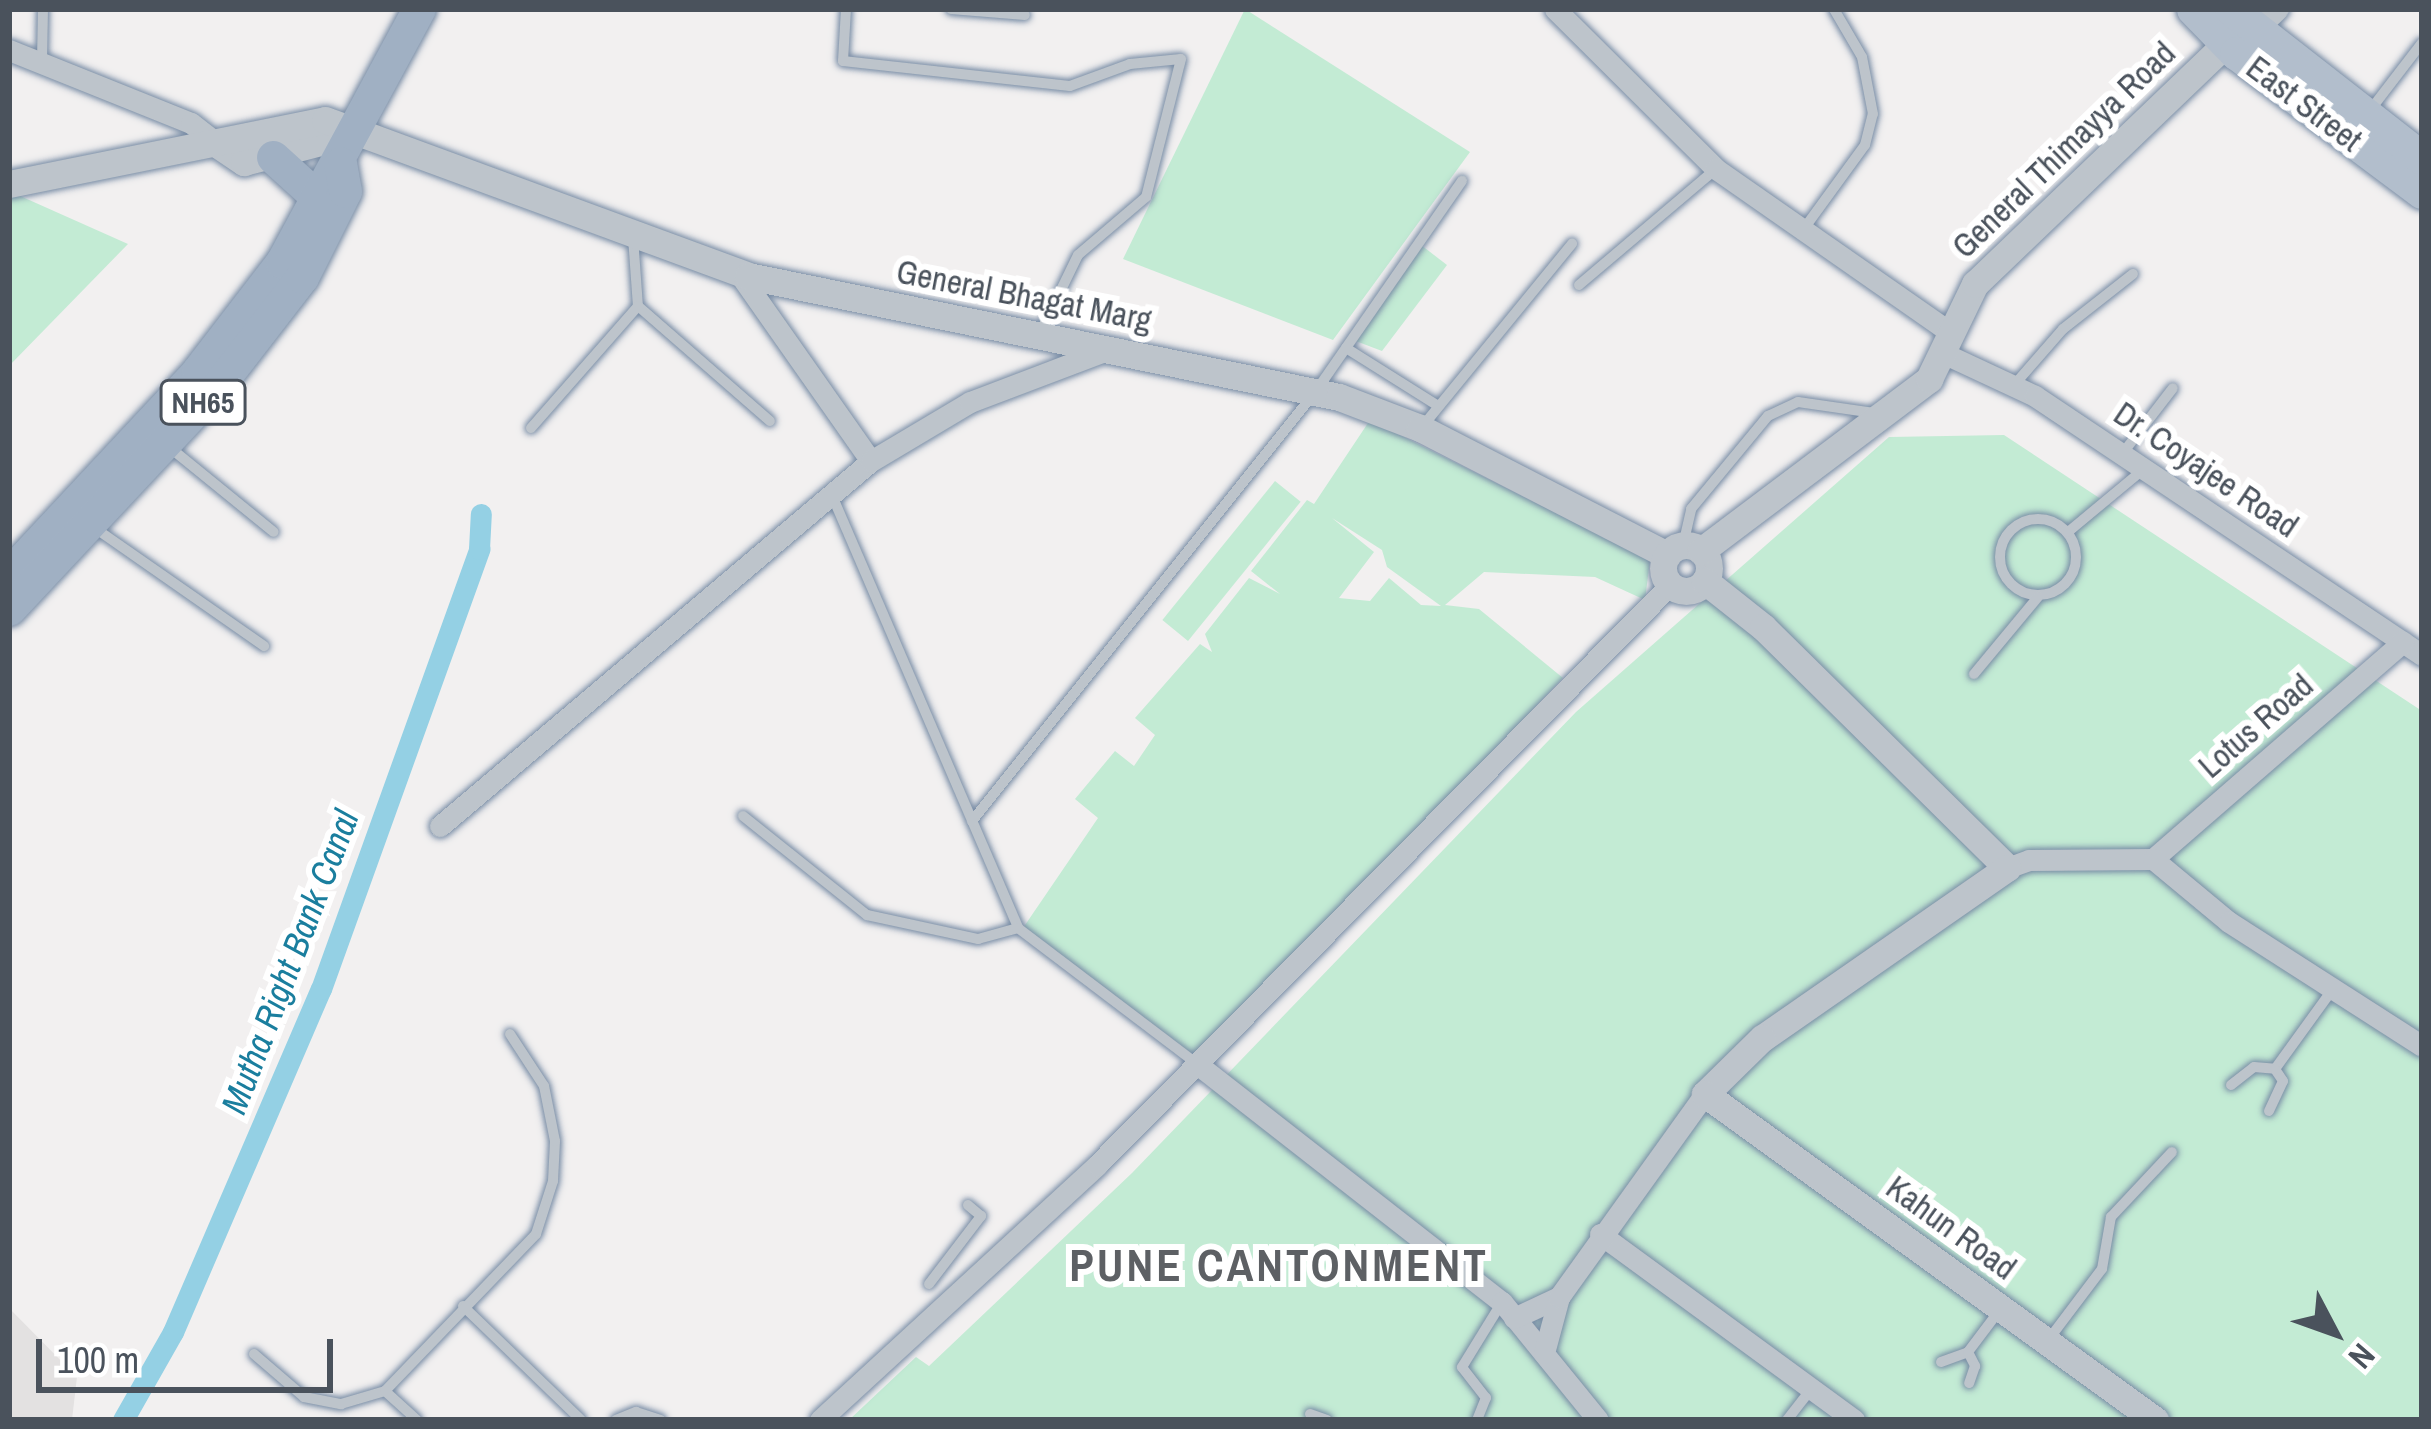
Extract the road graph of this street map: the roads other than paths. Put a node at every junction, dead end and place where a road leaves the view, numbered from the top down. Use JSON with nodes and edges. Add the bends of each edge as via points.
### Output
{"nodes":[{"id":1,"x":44,"y":9,"type":"edge"},
{"id":2,"x":846,"y":9,"type":"edge"},
{"id":3,"x":951,"y":9,"type":"edge"},
{"id":4,"x":1555,"y":9,"type":"edge"},
{"id":5,"x":1834,"y":9,"type":"edge"},
{"id":6,"x":2193,"y":9,"type":"edge"},
{"id":7,"x":414,"y":11,"type":"edge"},
{"id":8,"x":1025,"y":15,"type":"dead end"},
{"id":9,"x":2247,"y":23,"type":"edge"},
{"id":10,"x":2422,"y":44,"type":"edge"},
{"id":11,"x":9,"y":50,"type":"edge"},
{"id":12,"x":41,"y":62,"type":"junction"},
{"id":13,"x":2366,"y":116,"type":"junction"},
{"id":14,"x":220,"y":146,"type":"junction"},
{"id":15,"x":348,"y":148,"type":"junction"},
{"id":16,"x":273,"y":157,"type":"junction"},
{"id":17,"x":2422,"y":158,"type":"edge"},
{"id":18,"x":1716,"y":170,"type":"junction"},
{"id":19,"x":1462,"y":182,"type":"dead end"},
{"id":20,"x":9,"y":184,"type":"edge"},
{"id":21,"x":2422,"y":192,"type":"edge"},
{"id":22,"x":316,"y":196,"type":"junction"},
{"id":23,"x":1801,"y":232,"type":"junction"},
{"id":24,"x":632,"y":234,"type":"junction"},
{"id":25,"x":1572,"y":244,"type":"dead end"},
{"id":26,"x":738,"y":272,"type":"junction"},
{"id":27,"x":2133,"y":274,"type":"dead end"},
{"id":28,"x":1580,"y":285,"type":"dead end"},
{"id":29,"x":638,"y":306,"type":"junction"},
{"id":30,"x":1039,"y":336,"type":"junction"},
{"id":31,"x":1946,"y":342,"type":"junction"},
{"id":32,"x":1346,"y":348,"type":"junction"},
{"id":33,"x":1107,"y":350,"type":"junction"},
{"id":34,"x":2015,"y":385,"type":"junction"},
{"id":35,"x":2173,"y":388,"type":"dead end"},
{"id":36,"x":1316,"y":391,"type":"junction"},
{"id":37,"x":1883,"y":415,"type":"junction"},
{"id":38,"x":1429,"y":417,"type":"junction"},
{"id":39,"x":770,"y":421,"type":"dead end"},
{"id":40,"x":531,"y":428,"type":"dead end"},
{"id":41,"x":165,"y":444,"type":"junction"},
{"id":42,"x":2122,"y":454,"type":"junction"},
{"id":43,"x":871,"y":460,"type":"junction"},
{"id":44,"x":2144,"y":469,"type":"junction"},
{"id":45,"x":831,"y":493,"type":"junction"},
{"id":46,"x":90,"y":524,"type":"junction"},
{"id":47,"x":274,"y":532,"type":"dead end"},
{"id":48,"x":2068,"y":532,"type":"junction"},
{"id":49,"x":1684,"y":551,"type":"junction"},
{"id":50,"x":9,"y":574,"type":"edge"},
{"id":51,"x":1705,"y":581,"type":"junction"},
{"id":52,"x":1670,"y":585,"type":"junction"},
{"id":53,"x":2038,"y":597,"type":"junction"},
{"id":54,"x":9,"y":609,"type":"edge"},
{"id":55,"x":2402,"y":642,"type":"junction"},
{"id":56,"x":264,"y":646,"type":"dead end"},
{"id":57,"x":2422,"y":655,"type":"edge"},
{"id":58,"x":1974,"y":674,"type":"dead end"},
{"id":59,"x":743,"y":817,"type":"dead end"},
{"id":60,"x":972,"y":821,"type":"junction"},
{"id":61,"x":440,"y":826,"type":"dead end"},
{"id":62,"x":2153,"y":859,"type":"junction"},
{"id":63,"x":2007,"y":868,"type":"junction"},
{"id":64,"x":1018,"y":928,"type":"junction"},
{"id":65,"x":2333,"y":988,"type":"junction"},
{"id":66,"x":510,"y":1034,"type":"dead end"},
{"id":67,"x":2422,"y":1046,"type":"edge"},
{"id":68,"x":1197,"y":1064,"type":"junction"},
{"id":69,"x":2275,"y":1069,"type":"junction"},
{"id":70,"x":2230,"y":1085,"type":"dead end"},
{"id":71,"x":1705,"y":1094,"type":"junction"},
{"id":72,"x":2270,"y":1111,"type":"dead end"},
{"id":73,"x":2171,"y":1152,"type":"dead end"},
{"id":74,"x":968,"y":1205,"type":"dead end"},
{"id":75,"x":1600,"y":1234,"type":"junction"},
{"id":76,"x":962,"y":1244,"type":"junction"},
{"id":77,"x":989,"y":1266,"type":"junction"},
{"id":78,"x":929,"y":1284,"type":"dead end"},
{"id":79,"x":1559,"y":1297,"type":"junction"},
{"id":80,"x":463,"y":1306,"type":"junction"},
{"id":81,"x":2001,"y":1309,"type":"junction"},
{"id":82,"x":1508,"y":1310,"type":"junction"},
{"id":83,"x":2047,"y":1342,"type":"junction"},
{"id":84,"x":1968,"y":1352,"type":"junction"},
{"id":85,"x":1544,"y":1353,"type":"junction"},
{"id":86,"x":254,"y":1354,"type":"dead end"},
{"id":87,"x":1941,"y":1362,"type":"dead end"},
{"id":88,"x":1969,"y":1384,"type":"dead end"},
{"id":89,"x":1811,"y":1389,"type":"junction"},
{"id":90,"x":385,"y":1391,"type":"junction"},
{"id":91,"x":1310,"y":1414,"type":"dead end"},
{"id":92,"x":417,"y":1420,"type":"edge"},
{"id":93,"x":581,"y":1420,"type":"edge"},
{"id":94,"x":616,"y":1420,"type":"edge"},
{"id":95,"x":661,"y":1420,"type":"edge"},
{"id":96,"x":820,"y":1420,"type":"edge"},
{"id":97,"x":1327,"y":1420,"type":"edge"},
{"id":98,"x":1477,"y":1420,"type":"edge"},
{"id":99,"x":1598,"y":1420,"type":"edge"},
{"id":100,"x":1786,"y":1420,"type":"edge"},
{"id":101,"x":1854,"y":1420,"type":"edge"},
{"id":102,"x":2155,"y":1420,"type":"edge"}],
"edges":[{"from":1,"to":12,"type":"lane"},
{"from":2,"to":30,"type":"lane","via":[[843,61],[1070,86],[1130,64],[1180,59],[1146,197],[1078,255]]},
{"from":3,"to":8,"type":"lane"},
{"from":4,"to":18,"type":"street","name":"Dr. Coyajee Road"},
{"from":5,"to":23,"type":"lane","via":[[1872,83],[1874,114],[1865,145]]},
{"from":6,"to":9,"type":"main road","name":"East Street"},
{"from":7,"to":15,"type":"highway","number":"NH65"},
{"from":9,"to":13,"type":"main road","name":"East Street"},
{"from":9,"to":21,"type":"main road","name":"East Street"},
{"from":9,"to":31,"type":"street","name":"General Thimayya Road","via":[[1975,284]]},
{"from":10,"to":13,"type":"lane"},
{"from":11,"to":12,"type":"street"},
{"from":12,"to":14,"type":"street","via":[[191,123]]},
{"from":13,"to":17,"type":"main road","name":"East Street"},
{"from":14,"to":15,"type":"street","name":"General Bhagat Marg","via":[[245,133],[325,120]]},
{"from":14,"to":16,"type":"street","via":[[244,161]]},
{"from":14,"to":20,"type":"street"},
{"from":15,"to":16,"type":"street"},
{"from":15,"to":22,"type":"highway","number":"NH65"},
{"from":15,"to":24,"type":"street","name":"General Bhagat Marg"},
{"from":15,"to":41,"type":"highway","number":"NH65","via":[[345,191],[316,256]]},
{"from":16,"to":22,"type":"highway"},
{"from":18,"to":23,"type":"street","name":"Dr. Coyajee Road"},
{"from":18,"to":28,"type":"lane"},
{"from":19,"to":32,"type":"lane"},
{"from":22,"to":50,"type":"highway","number":"NH65","via":[[283,262],[198,371]]},
{"from":23,"to":31,"type":"street","name":"Dr. Coyajee Road"},
{"from":24,"to":26,"type":"street","name":"General Bhagat Marg"},
{"from":24,"to":29,"type":"lane"},
{"from":25,"to":38,"type":"lane"},
{"from":26,"to":30,"type":"street","name":"General Bhagat Marg"},
{"from":26,"to":43,"type":"street"},
{"from":27,"to":34,"type":"lane","via":[[2063,329]]},
{"from":29,"to":39,"type":"lane"},
{"from":29,"to":40,"type":"lane"},
{"from":30,"to":33,"type":"street","name":"General Bhagat Marg"},
{"from":31,"to":34,"type":"street","name":"Dr. Coyajee Road"},
{"from":31,"to":37,"type":"street","name":"General Thimayya Road","via":[[1929,379]]},
{"from":32,"to":36,"type":"lane"},
{"from":32,"to":38,"type":"lane"},
{"from":33,"to":36,"type":"street","name":"General Bhagat Marg"},
{"from":33,"to":43,"type":"street","via":[[970,402]]},
{"from":34,"to":42,"type":"street","name":"Dr. Coyajee Road"},
{"from":35,"to":42,"type":"lane"},
{"from":36,"to":38,"type":"street","name":"General Bhagat Marg"},
{"from":36,"to":60,"type":"lane"},
{"from":37,"to":49,"type":"street","name":"General Thimayya Road"},
{"from":37,"to":49,"type":"lane","via":[[1829,401],[1798,402],[1768,416],[1691,508]]},
{"from":38,"to":49,"type":"street","name":"General Bhagat Marg"},
{"from":41,"to":46,"type":"highway","number":"NH65"},
{"from":41,"to":47,"type":"lane"},
{"from":42,"to":44,"type":"street","name":"Dr. Coyajee Road"},
{"from":43,"to":45,"type":"street"},
{"from":44,"to":48,"type":"lane"},
{"from":44,"to":55,"type":"street","name":"Dr. Coyajee Road"},
{"from":45,"to":60,"type":"lane"},
{"from":45,"to":61,"type":"street"},
{"from":46,"to":54,"type":"highway","number":"NH65"},
{"from":46,"to":56,"type":"lane"},
{"from":48,"to":53,"type":"lane","via":[[2073,571]]},
{"from":48,"to":53,"type":"lane","via":[[2033,516],[2007,538],[2004,577]]},
{"from":49,"to":51,"type":"street"},
{"from":49,"to":52,"type":"street"},
{"from":51,"to":52,"type":"street","via":[[1688,591]]},
{"from":51,"to":63,"type":"street","via":[[1763,627]]},
{"from":52,"to":68,"type":"street"},
{"from":53,"to":58,"type":"lane"},
{"from":55,"to":57,"type":"street","name":"Dr. Coyajee Road"},
{"from":55,"to":62,"type":"street","name":"Lotus Road"},
{"from":59,"to":64,"type":"lane","via":[[867,916],[978,939]]},
{"from":60,"to":64,"type":"lane"},
{"from":62,"to":63,"type":"street","via":[[2029,860]]},
{"from":62,"to":65,"type":"street","via":[[2229,922]]},
{"from":63,"to":71,"type":"street","via":[[1762,1038]]},
{"from":64,"to":68,"type":"lane"},
{"from":65,"to":67,"type":"street"},
{"from":65,"to":69,"type":"lane"},
{"from":66,"to":80,"type":"lane","via":[[544,1086],[553,1181],[536,1234]]},
{"from":68,"to":77,"type":"street"},
{"from":68,"to":82,"type":"street"},
{"from":69,"to":70,"type":"lane","via":[[2254,1066]]},
{"from":69,"to":72,"type":"lane","via":[[2283,1081]]},
{"from":71,"to":75,"type":"street"},
{"from":71,"to":81,"type":"street","name":"Kahun Road"},
{"from":73,"to":83,"type":"lane","via":[[2111,1217],[2102,1269]]},
{"from":74,"to":76,"type":"lane","via":[[981,1216]]},
{"from":75,"to":79,"type":"street"},
{"from":75,"to":89,"type":"street"},
{"from":76,"to":77,"type":"lane"},
{"from":76,"to":78,"type":"lane"},
{"from":77,"to":96,"type":"street"},
{"from":79,"to":82,"type":"street"},
{"from":79,"to":85,"type":"street"},
{"from":80,"to":90,"type":"lane"},
{"from":80,"to":93,"type":"lane"},
{"from":81,"to":83,"type":"street","name":"Kahun Road"},
{"from":81,"to":84,"type":"lane"},
{"from":82,"to":85,"type":"street"},
{"from":82,"to":98,"type":"lane","via":[[1462,1367],[1486,1398]]},
{"from":83,"to":102,"type":"street","name":"Kahun Road"},
{"from":84,"to":87,"type":"lane"},
{"from":84,"to":88,"type":"lane","via":[[1976,1366]]},
{"from":85,"to":99,"type":"street"},
{"from":86,"to":90,"type":"lane","via":[[304,1396],[341,1404]]},
{"from":89,"to":100,"type":"lane"},
{"from":89,"to":101,"type":"street"},
{"from":90,"to":92,"type":"lane"},
{"from":91,"to":97,"type":"lane"},
{"from":94,"to":95,"type":"lane","via":[[636,1412]]}]}
